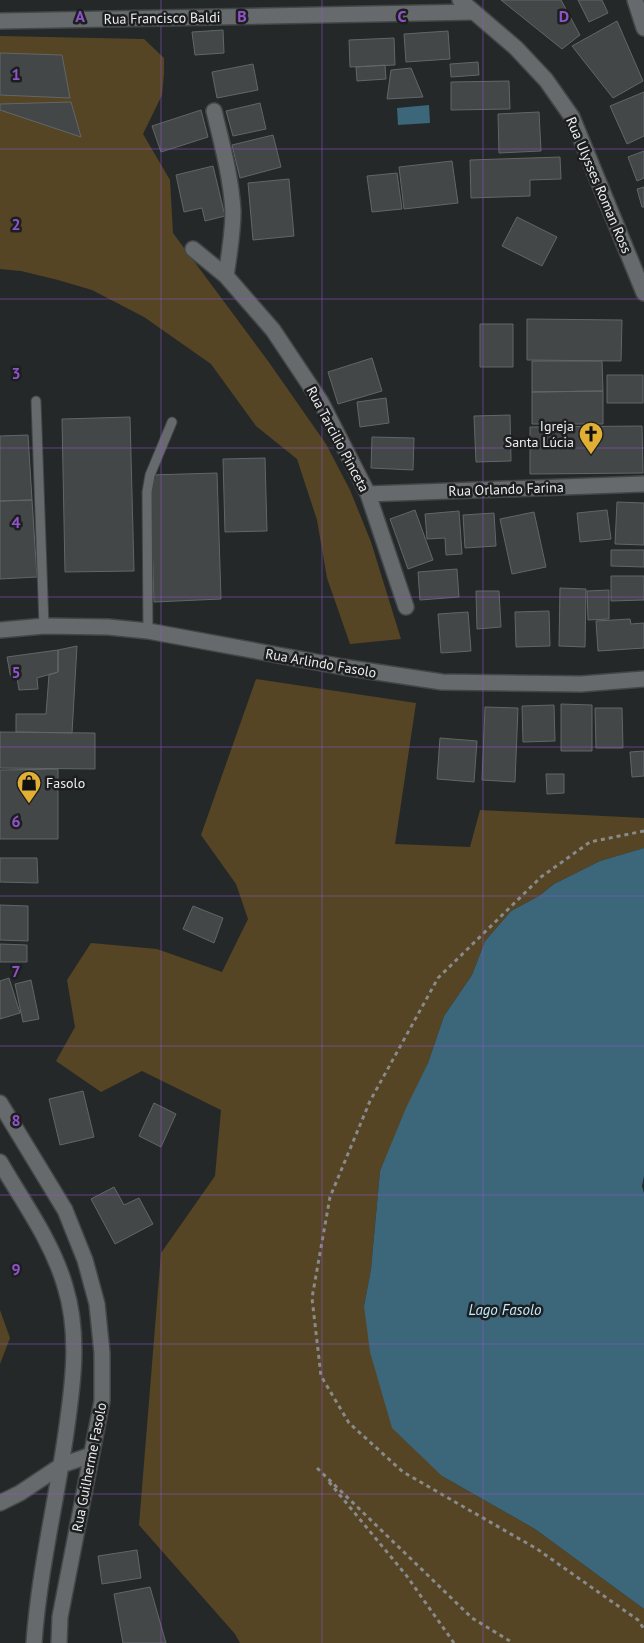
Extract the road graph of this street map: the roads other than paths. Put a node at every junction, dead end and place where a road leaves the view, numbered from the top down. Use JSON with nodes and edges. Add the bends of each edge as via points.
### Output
{"nodes":[{"id":1,"x":460,"y":0,"type":"edge"},
{"id":2,"x":635,"y":0,"type":"edge"},
{"id":3,"x":474,"y":12,"type":"junction"},
{"id":4,"x":0,"y":22,"type":"edge"},
{"id":5,"x":644,"y":28,"type":"edge"},
{"id":6,"x":214,"y":111,"type":"dead end"},
{"id":7,"x":194,"y":249,"type":"dead end"},
{"id":8,"x":226,"y":276,"type":"junction"},
{"id":9,"x":644,"y":293,"type":"edge"},
{"id":10,"x":36,"y":401,"type":"dead end"},
{"id":11,"x":172,"y":422,"type":"dead end"},
{"id":12,"x":644,"y":484,"type":"edge"},
{"id":13,"x":368,"y":494,"type":"junction"},
{"id":14,"x":406,"y":607,"type":"dead end"},
{"id":15,"x":44,"y":626,"type":"junction"},
{"id":16,"x":0,"y":630,"type":"edge"},
{"id":17,"x":148,"y":632,"type":"junction"},
{"id":18,"x":644,"y":679,"type":"edge"},
{"id":19,"x":0,"y":1103,"type":"edge"},
{"id":20,"x":0,"y":1162,"type":"edge"},
{"id":21,"x":91,"y":1455,"type":"junction"},
{"id":22,"x":62,"y":1465,"type":"junction"},
{"id":23,"x":0,"y":1503,"type":"edge"},
{"id":24,"x":34,"y":1643,"type":"edge"},
{"id":25,"x":59,"y":1643,"type":"edge"}],
"edges":[{"from":1,"to":3,"type":"street","name":"Rua Ulysses Roman Ross"},
{"from":2,"to":5,"type":"street"},
{"from":3,"to":4,"type":"street","name":"Rua Francisco Baldi"},
{"from":3,"to":9,"type":"street","name":"Rua Ulysses Roman Ross","via":[[516,48],[546,80],[572,117]]},
{"from":6,"to":8,"type":"street","via":[[229,176],[232,211]]},
{"from":7,"to":8,"type":"street","name":"Rua Tarcilio Pinceta"},
{"from":8,"to":13,"type":"street","name":"Rua Tarcilio Pinceta","via":[[273,330],[321,402]]},
{"from":10,"to":15,"type":"lane"},
{"from":11,"to":17,"type":"lane","via":[[150,475],[147,492]]},
{"from":12,"to":13,"type":"street","name":"Rua Orlando Farina"},
{"from":13,"to":14,"type":"street","name":"Rua Tarcilio Pinceta"},
{"from":15,"to":16,"type":"street","name":"Rua Arlindo Fasolo"},
{"from":15,"to":17,"type":"street","name":"Rua Arlindo Fasolo","via":[[108,627]]},
{"from":17,"to":18,"type":"street","name":"Rua Arlindo Fasolo","via":[[442,682],[581,684]]},
{"from":19,"to":21,"type":"street","name":"Rua Guilherme Fasolo","via":[[64,1210],[85,1260],[97,1304],[102,1401]]},
{"from":20,"to":22,"type":"street","name":"Rua Guilherme Fasolo","via":[[56,1258],[66,1287],[73,1323],[74,1377]]},
{"from":21,"to":22,"type":"street"},
{"from":21,"to":25,"type":"street","name":"Rua Guilherme Fasolo","via":[[60,1617]]},
{"from":22,"to":23,"type":"street"},
{"from":22,"to":24,"type":"street","name":"Rua Guilherme Fasolo"}]}
